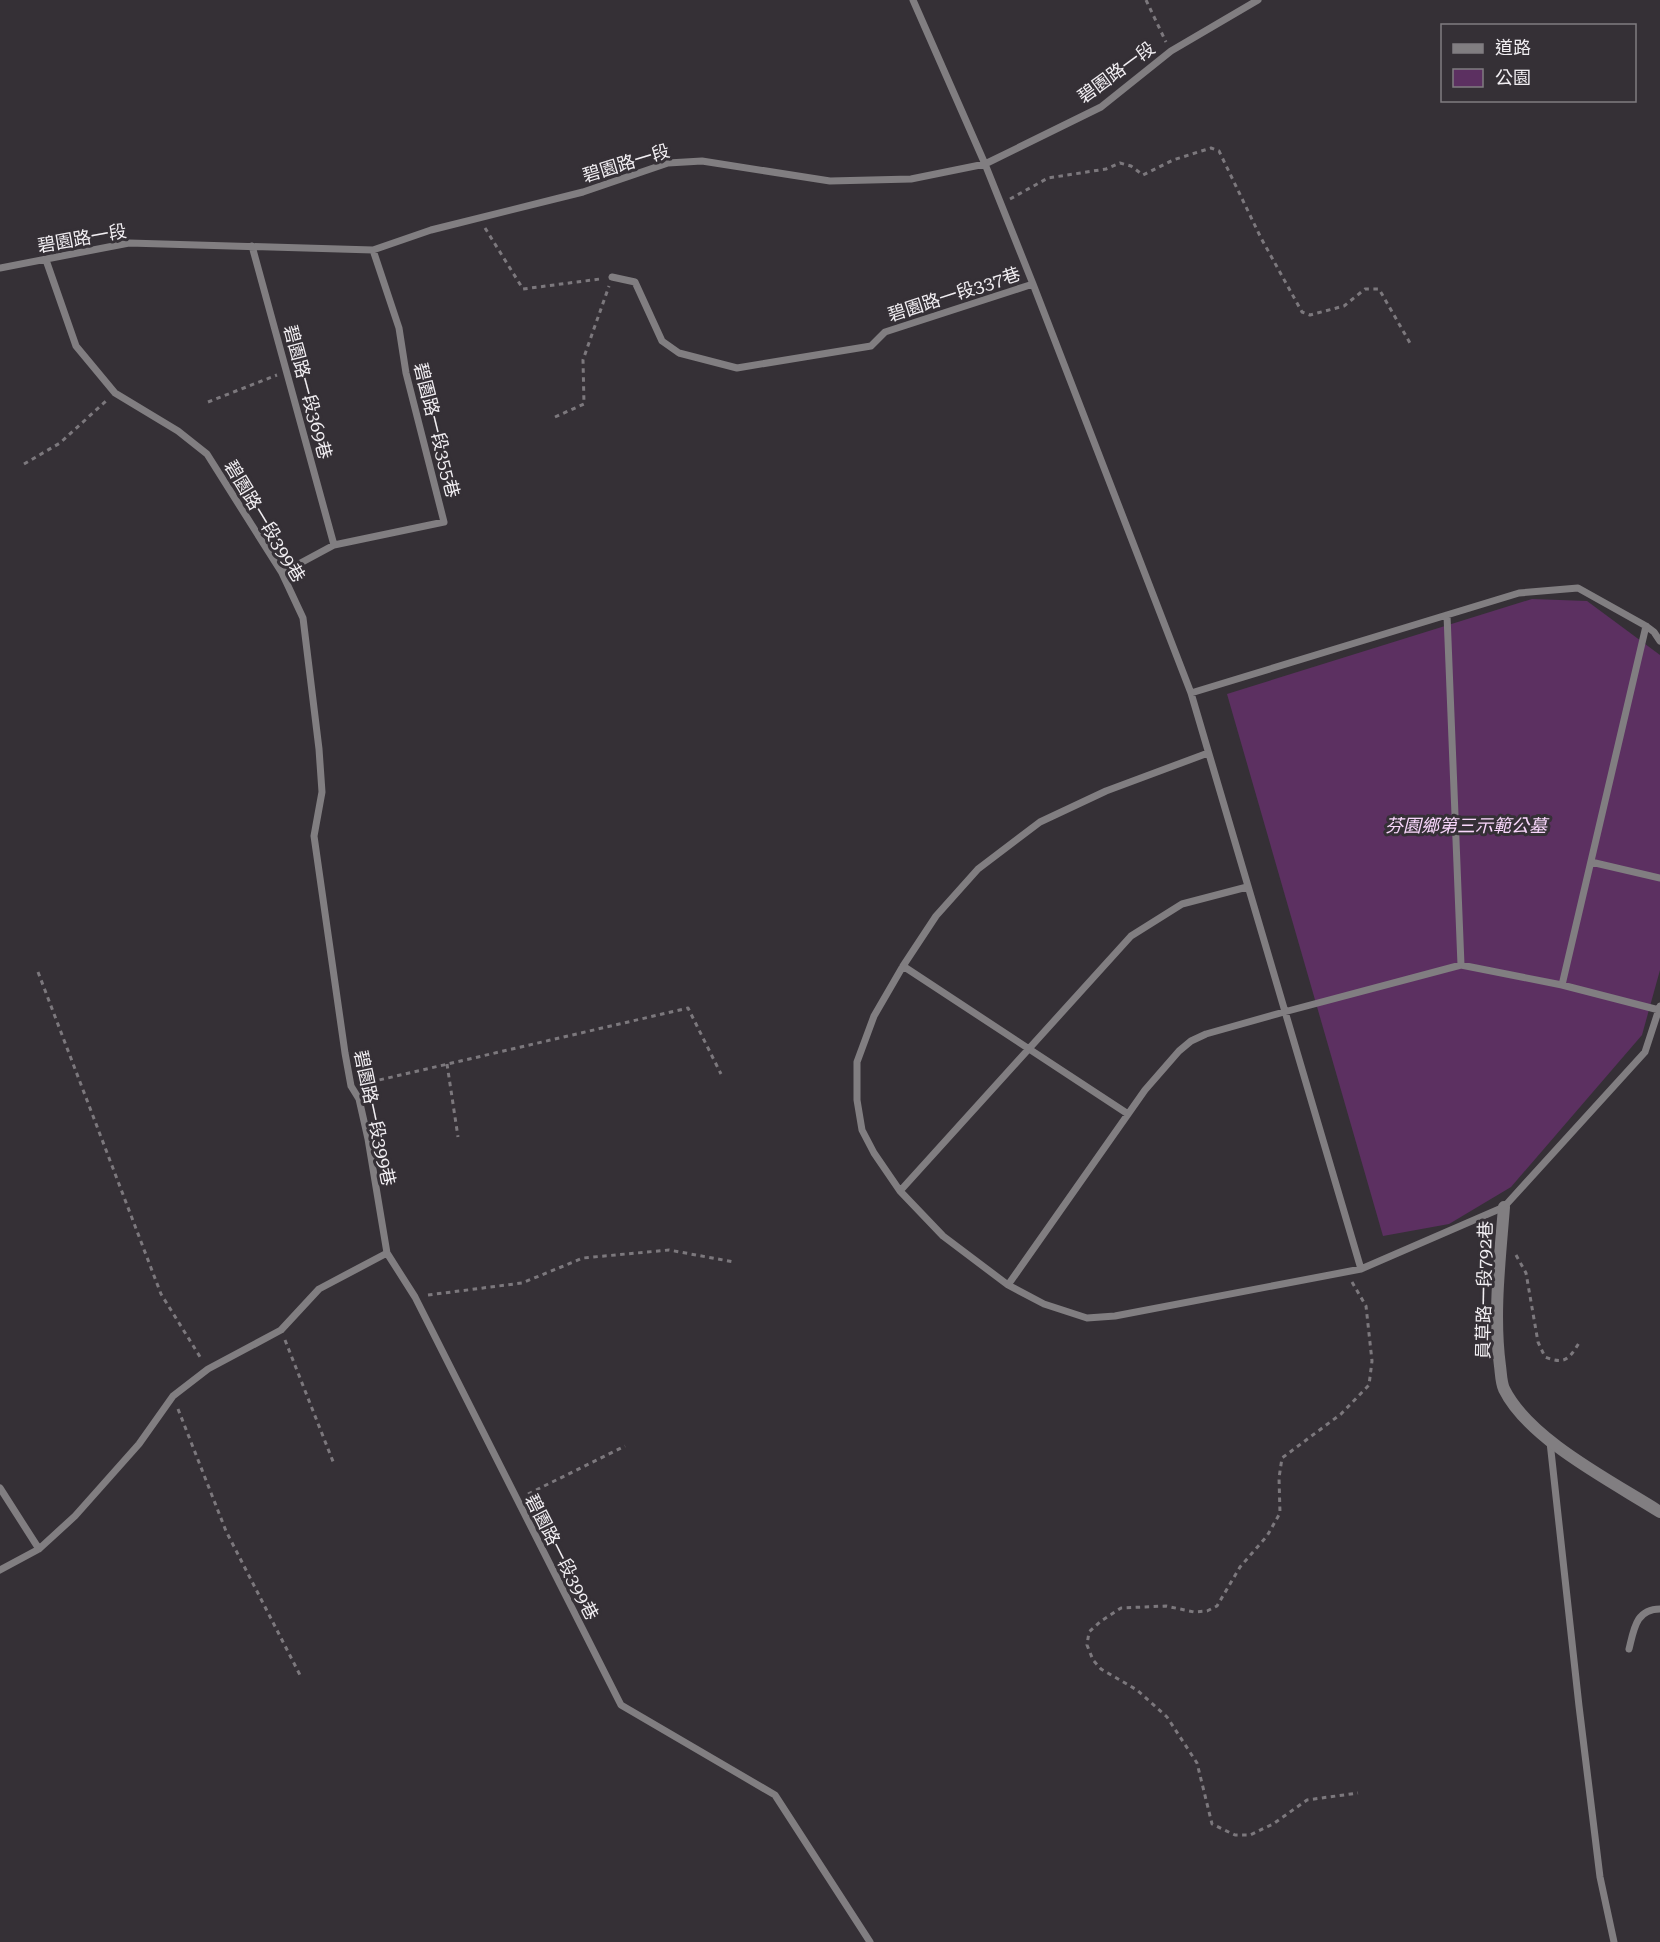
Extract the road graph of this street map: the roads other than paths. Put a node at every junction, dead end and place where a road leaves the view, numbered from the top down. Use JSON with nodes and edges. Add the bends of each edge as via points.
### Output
{"nodes":[{"id":1,"x":913,"y":0,"type":"edge"},
{"id":2,"x":1258,"y":0,"type":"edge"},
{"id":3,"x":985,"y":164,"type":"junction"},
{"id":4,"x":252,"y":246,"type":"junction"},
{"id":5,"x":373,"y":250,"type":"junction"},
{"id":6,"x":46,"y":260,"type":"junction"},
{"id":7,"x":0,"y":268,"type":"edge"},
{"id":8,"x":612,"y":278,"type":"road end"},
{"id":9,"x":1033,"y":284,"type":"junction"},
{"id":10,"x":334,"y":545,"type":"junction"},
{"id":11,"x":282,"y":573,"type":"junction"},
{"id":12,"x":1447,"y":615,"type":"junction"},
{"id":13,"x":1646,"y":626,"type":"junction"},
{"id":14,"x":1660,"y":641,"type":"edge"},
{"id":15,"x":1191,"y":693,"type":"junction"},
{"id":16,"x":1208,"y":753,"type":"junction"},
{"id":17,"x":1591,"y":862,"type":"junction"},
{"id":18,"x":1660,"y":878,"type":"edge"},
{"id":19,"x":1247,"y":887,"type":"junction"},
{"id":20,"x":1461,"y":965,"type":"junction"},
{"id":21,"x":903,"y":966,"type":"junction"},
{"id":22,"x":1562,"y":985,"type":"junction"},
{"id":23,"x":1659,"y":1008,"type":"edge"},
{"id":24,"x":1284,"y":1011,"type":"junction"},
{"id":25,"x":1029,"y":1049,"type":"junction"},
{"id":26,"x":1128,"y":1114,"type":"junction"},
{"id":27,"x":900,"y":1191,"type":"junction"},
{"id":28,"x":1504,"y":1207,"type":"junction"},
{"id":29,"x":387,"y":1253,"type":"junction"},
{"id":30,"x":1361,"y":1269,"type":"junction"},
{"id":31,"x":1008,"y":1285,"type":"junction"},
{"id":32,"x":1550,"y":1442,"type":"junction"},
{"id":33,"x":0,"y":1488,"type":"edge"},
{"id":34,"x":1660,"y":1512,"type":"edge"},
{"id":35,"x":39,"y":1549,"type":"junction"},
{"id":36,"x":0,"y":1570,"type":"edge"},
{"id":37,"x":1660,"y":1609,"type":"edge"},
{"id":38,"x":1629,"y":1649,"type":"dead end"},
{"id":39,"x":870,"y":1942,"type":"edge"},
{"id":40,"x":1614,"y":1942,"type":"edge"}],
"edges":[{"from":1,"to":3,"type":"lane"},
{"from":2,"to":3,"type":"lane","name":"碧園路一段","via":[[1171,51],[1101,107]]},
{"from":3,"to":5,"type":"lane","name":"碧園路一段","via":[[911,179],[830,182],[702,161],[668,163],[583,192],[432,230]]},
{"from":3,"to":9,"type":"lane"},
{"from":4,"to":5,"type":"lane","name":"碧園路一段"},
{"from":4,"to":6,"type":"lane","name":"碧園路一段","via":[[129,243]]},
{"from":4,"to":10,"type":"lane","name":"碧園路一段369巷"},
{"from":5,"to":10,"type":"lane","name":"碧園路一段355巷","via":[[399,328],[406,373],[444,522]]},
{"from":6,"to":7,"type":"lane","name":"碧園路一段"},
{"from":6,"to":11,"type":"lane","name":"碧園路一段399巷","via":[[76,346],[115,393],[178,431],[207,454]]},
{"from":8,"to":9,"type":"lane","name":"碧園路一段337巷","via":[[635,282],[662,341],[679,353],[738,368],[871,346],[885,332]]},
{"from":9,"to":15,"type":"lane"},
{"from":10,"to":11,"type":"lane","name":"碧園路一段355巷"},
{"from":11,"to":29,"type":"lane","name":"碧園路一段399巷","via":[[303,618],[322,792],[314,836],[351,1086],[368,1139]]},
{"from":12,"to":13,"type":"lane","via":[[1520,593],[1578,588]]},
{"from":12,"to":15,"type":"lane"},
{"from":12,"to":20,"type":"lane"},
{"from":13,"to":14,"type":"lane"},
{"from":13,"to":17,"type":"lane"},
{"from":15,"to":16,"type":"lane"},
{"from":16,"to":19,"type":"lane"},
{"from":16,"to":21,"type":"lane","via":[[1106,791],[1040,822],[978,869],[936,916]]},
{"from":17,"to":18,"type":"lane"},
{"from":17,"to":22,"type":"lane"},
{"from":19,"to":24,"type":"lane"},
{"from":19,"to":25,"type":"lane","via":[[1182,904],[1131,936]]},
{"from":20,"to":22,"type":"lane"},
{"from":20,"to":24,"type":"lane"},
{"from":21,"to":25,"type":"lane"},
{"from":21,"to":27,"type":"lane","via":[[874,1016],[857,1062],[862,1130]]},
{"from":22,"to":23,"type":"lane"},
{"from":23,"to":28,"type":"lane","via":[[1645,1052]]},
{"from":24,"to":26,"type":"lane","via":[[1191,1041]]},
{"from":24,"to":30,"type":"lane"},
{"from":25,"to":26,"type":"lane"},
{"from":25,"to":27,"type":"lane"},
{"from":26,"to":31,"type":"lane"},
{"from":27,"to":31,"type":"lane","via":[[943,1236]]},
{"from":28,"to":30,"type":"lane"},
{"from":28,"to":32,"type":"street","name":"員草路一段792巷","via":[[1498,1348],[1503,1387],[1516,1408]]},
{"from":29,"to":35,"type":"lane","via":[[319,1289],[281,1330],[208,1369],[173,1396],[140,1444],[75,1516]]},
{"from":29,"to":39,"type":"lane","name":"碧園路一段399巷","via":[[415,1297],[621,1705],[775,1795]]},
{"from":30,"to":31,"type":"lane","via":[[1087,1318],[1044,1304]]},
{"from":32,"to":34,"type":"street","name":"員草路一段792巷"},
{"from":32,"to":40,"type":"lane","via":[[1600,1877]]},
{"from":33,"to":35,"type":"lane"},
{"from":35,"to":36,"type":"lane"},
{"from":37,"to":38,"type":"lane","via":[[1641,1614]]}]}
